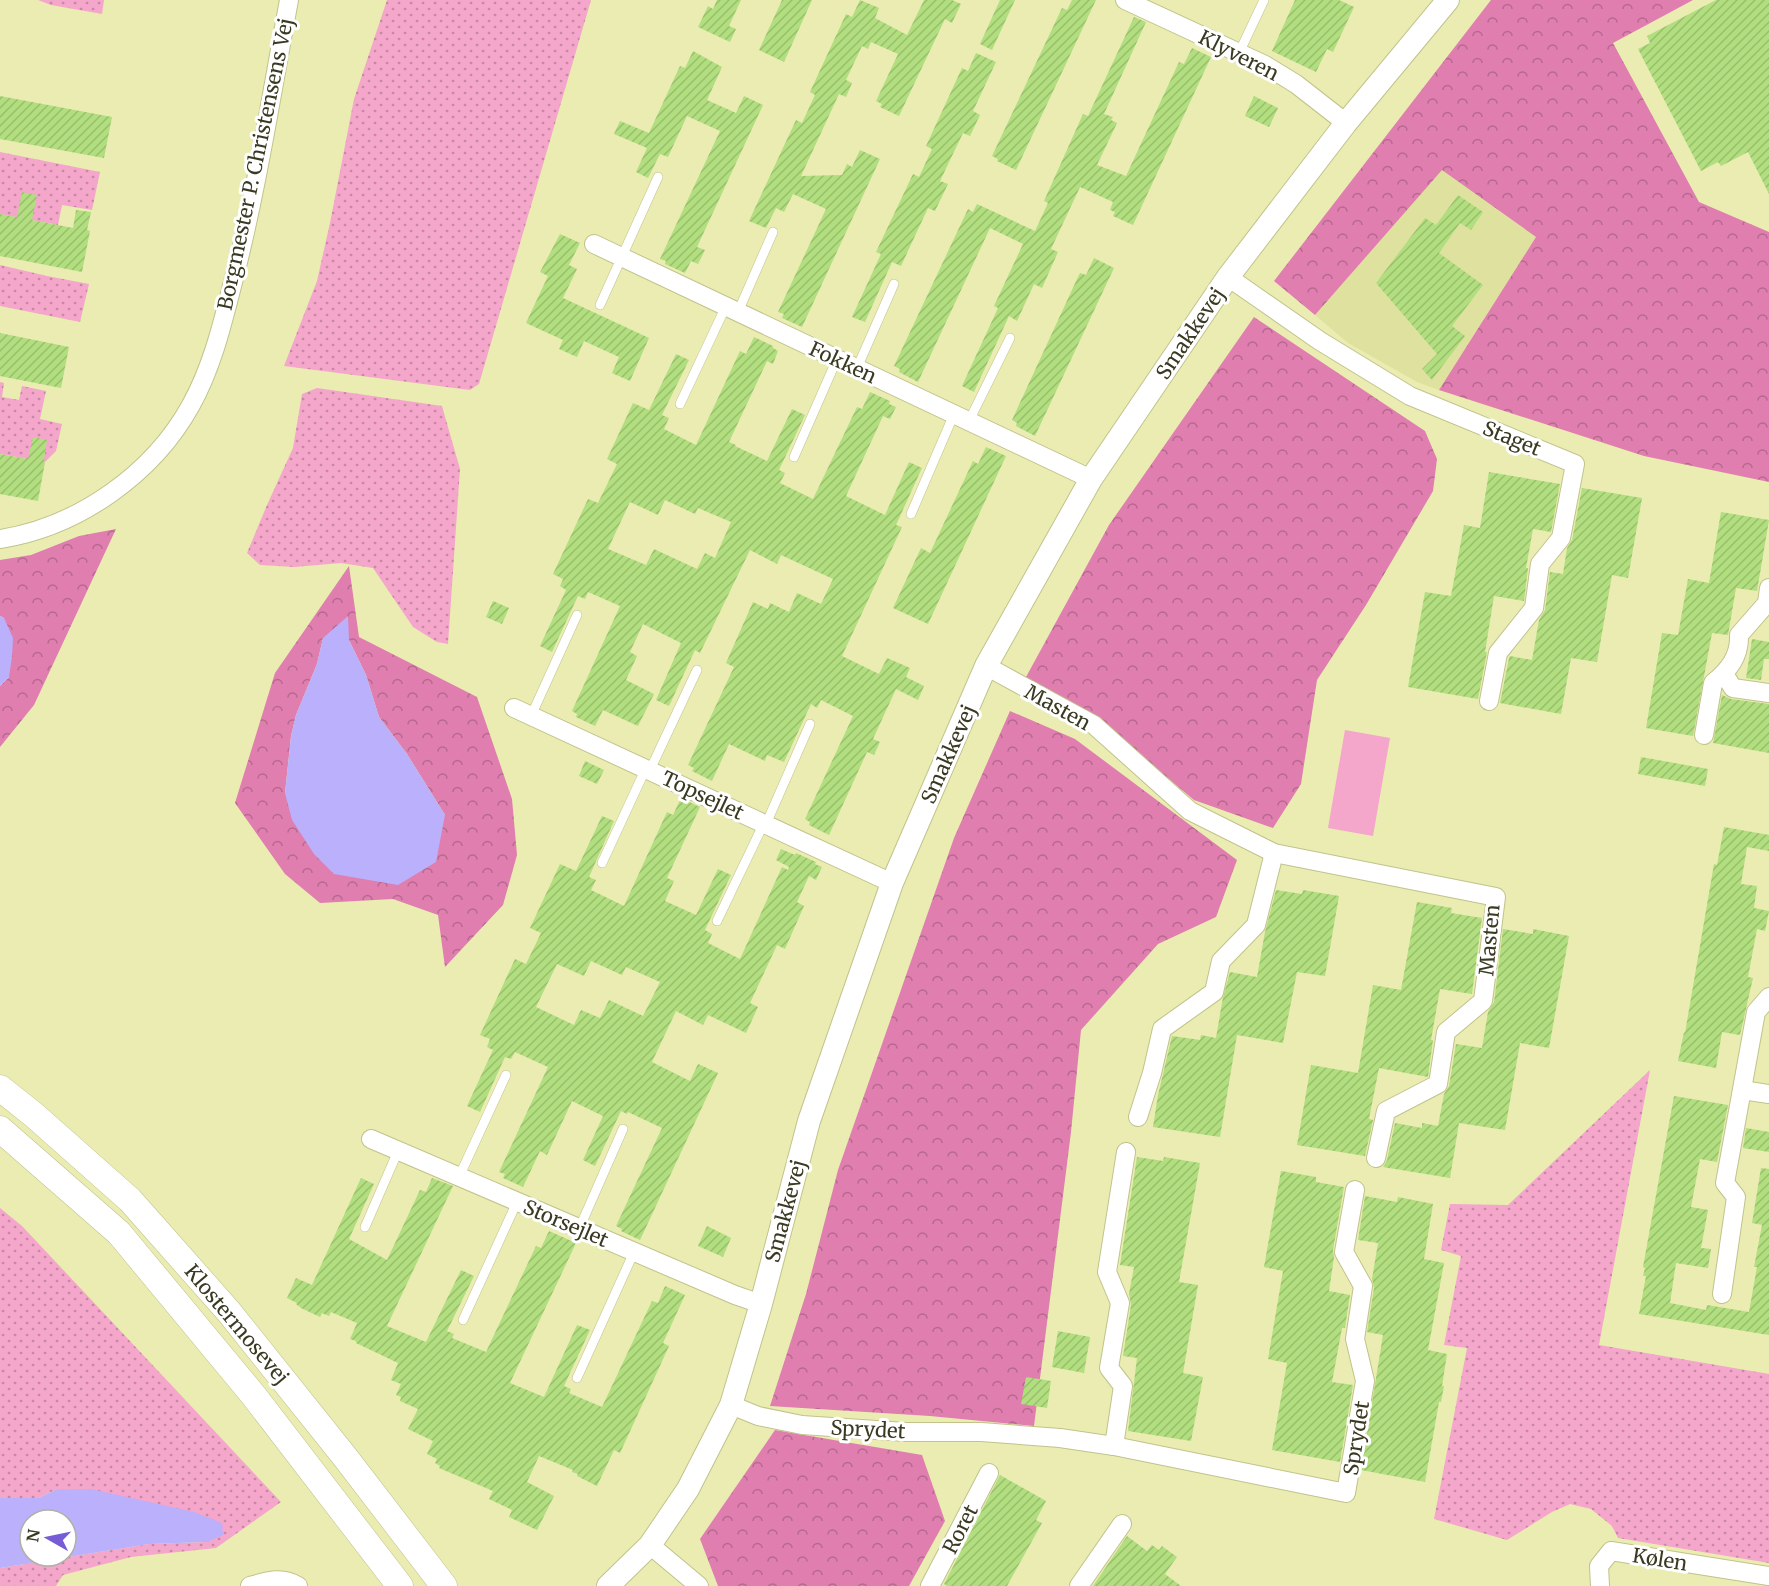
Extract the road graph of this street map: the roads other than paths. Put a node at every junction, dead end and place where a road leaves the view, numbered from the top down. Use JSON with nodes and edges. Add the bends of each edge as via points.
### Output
{"nodes":[{"id":1,"x":289,"y":0,"type":"edge"},
{"id":2,"x":1125,"y":0,"type":"edge"},
{"id":3,"x":1264,"y":0,"type":"edge"},
{"id":4,"x":1448,"y":0,"type":"edge"},
{"id":5,"x":1239,"y":53,"type":"junction"},
{"id":6,"x":1346,"y":123,"type":"junction"},
{"id":7,"x":658,"y":177,"type":"dead end"},
{"id":8,"x":773,"y":232,"type":"dead end"},
{"id":9,"x":594,"y":244,"type":"dead end"},
{"id":10,"x":622,"y":257,"type":"junction"},
{"id":11,"x":1228,"y":277,"type":"junction"},
{"id":12,"x":894,"y":284,"type":"dead end"},
{"id":13,"x":600,"y":305,"type":"dead end"},
{"id":14,"x":732,"y":309,"type":"junction"},
{"id":15,"x":1010,"y":338,"type":"dead end"},
{"id":16,"x":837,"y":359,"type":"junction"},
{"id":17,"x":857,"y":368,"type":"junction"},
{"id":18,"x":680,"y":404,"type":"dead end"},
{"id":19,"x":962,"y":418,"type":"junction"},
{"id":20,"x":794,"y":457,"type":"dead end"},
{"id":21,"x":1091,"y":479,"type":"junction"},
{"id":22,"x":910,"y":514,"type":"dead end"},
{"id":23,"x":0,"y":539,"type":"edge"},
{"id":24,"x":1769,"y":588,"type":"edge"},
{"id":25,"x":578,"y":615,"type":"dead end"},
{"id":26,"x":986,"y":666,"type":"junction"},
{"id":27,"x":697,"y":670,"type":"dead end"},
{"id":28,"x":1724,"y":674,"type":"junction"},
{"id":29,"x":1769,"y":693,"type":"edge"},
{"id":30,"x":1489,"y":701,"type":"dead end"},
{"id":31,"x":514,"y":708,"type":"dead end"},
{"id":32,"x":531,"y":716,"type":"junction"},
{"id":33,"x":810,"y":724,"type":"dead end"},
{"id":34,"x":1704,"y":735,"type":"dead end"},
{"id":35,"x":648,"y":769,"type":"junction"},
{"id":36,"x":765,"y":823,"type":"junction"},
{"id":37,"x":1274,"y":853,"type":"junction"},
{"id":38,"x":603,"y":863,"type":"dead end"},
{"id":39,"x":892,"y":883,"type":"junction"},
{"id":40,"x":717,"y":921,"type":"dead end"},
{"id":41,"x":1769,"y":997,"type":"edge"},
{"id":42,"x":506,"y":1075,"type":"dead end"},
{"id":43,"x":0,"y":1088,"type":"edge"},
{"id":44,"x":1742,"y":1090,"type":"junction"},
{"id":45,"x":1769,"y":1094,"type":"edge"},
{"id":46,"x":1138,"y":1117,"type":"dead end"},
{"id":47,"x":0,"y":1129,"type":"edge"},
{"id":48,"x":623,"y":1130,"type":"dead end"},
{"id":49,"x":371,"y":1139,"type":"dead end"},
{"id":50,"x":398,"y":1151,"type":"junction"},
{"id":51,"x":1126,"y":1152,"type":"dead end"},
{"id":52,"x":1376,"y":1158,"type":"dead end"},
{"id":53,"x":459,"y":1177,"type":"junction"},
{"id":54,"x":1354,"y":1190,"type":"dead end"},
{"id":55,"x":517,"y":1202,"type":"junction"},
{"id":56,"x":364,"y":1227,"type":"dead end"},
{"id":57,"x":579,"y":1229,"type":"junction"},
{"id":58,"x":634,"y":1252,"type":"junction"},
{"id":59,"x":1722,"y":1294,"type":"dead end"},
{"id":60,"x":761,"y":1304,"type":"junction"},
{"id":61,"x":463,"y":1320,"type":"dead end"},
{"id":62,"x":577,"y":1378,"type":"dead end"},
{"id":63,"x":731,"y":1405,"type":"junction"},
{"id":64,"x":1114,"y":1446,"type":"junction"},
{"id":65,"x":989,"y":1473,"type":"dead end"},
{"id":66,"x":1122,"y":1524,"type":"dead end"},
{"id":67,"x":650,"y":1545,"type":"junction"},
{"id":68,"x":1769,"y":1576,"type":"edge"},
{"id":69,"x":1750,"y":1579,"type":"edge"},
{"id":70,"x":250,"y":1586,"type":"edge"},
{"id":71,"x":298,"y":1586,"type":"edge"},
{"id":72,"x":400,"y":1586,"type":"edge"},
{"id":73,"x":444,"y":1586,"type":"edge"},
{"id":74,"x":608,"y":1586,"type":"edge"},
{"id":75,"x":699,"y":1586,"type":"edge"},
{"id":76,"x":930,"y":1586,"type":"edge"},
{"id":77,"x":1079,"y":1586,"type":"edge"},
{"id":78,"x":1600,"y":1586,"type":"edge"}],
"edges":[{"from":1,"to":23,"type":"street","name":"Borgmester P. Christensens Vej","via":[[242,248],[210,365],[191,406],[165,443],[133,476],[97,503],[57,523]]},
{"from":2,"to":5,"type":"street","name":"Klyveren"},
{"from":3,"to":5,"type":"lane"},
{"from":4,"to":6,"type":"street","name":"Smakkevej"},
{"from":5,"to":6,"type":"street","name":"Klyveren","via":[[1296,84]]},
{"from":6,"to":11,"type":"street","name":"Smakkevej"},
{"from":7,"to":10,"type":"lane"},
{"from":8,"to":14,"type":"lane"},
{"from":9,"to":10,"type":"street","name":"Fokken"},
{"from":10,"to":13,"type":"lane"},
{"from":10,"to":14,"type":"street","name":"Fokken"},
{"from":11,"to":21,"type":"street","name":"Smakkevej"},
{"from":11,"to":30,"type":"street","name":"Staget","via":[[1320,341],[1410,396],[1575,464],[1561,538],[1540,564],[1534,608],[1498,653]]},
{"from":12,"to":17,"type":"lane"},
{"from":14,"to":16,"type":"street","name":"Fokken"},
{"from":14,"to":18,"type":"lane"},
{"from":15,"to":19,"type":"lane"},
{"from":16,"to":17,"type":"street","name":"Fokken"},
{"from":16,"to":20,"type":"lane"},
{"from":17,"to":19,"type":"street","name":"Fokken"},
{"from":19,"to":21,"type":"street","name":"Fokken"},
{"from":19,"to":22,"type":"lane"},
{"from":21,"to":26,"type":"street","name":"Smakkevej"},
{"from":24,"to":28,"type":"street","via":[[1767,603],[1739,635],[1737,656]]},
{"from":25,"to":32,"type":"lane"},
{"from":26,"to":37,"type":"street","name":"Masten","via":[[1094,725],[1190,811]]},
{"from":26,"to":39,"type":"street","name":"Smakkevej"},
{"from":27,"to":35,"type":"lane"},
{"from":28,"to":29,"type":"street","via":[[1733,688]]},
{"from":28,"to":34,"type":"street","via":[[1713,683]]},
{"from":31,"to":32,"type":"street","name":"Topsejlet"},
{"from":32,"to":35,"type":"street","name":"Topsejlet"},
{"from":33,"to":36,"type":"lane"},
{"from":35,"to":36,"type":"street","name":"Topsejlet"},
{"from":35,"to":38,"type":"lane"},
{"from":36,"to":39,"type":"street","name":"Topsejlet"},
{"from":36,"to":40,"type":"lane"},
{"from":37,"to":46,"type":"street","via":[[1256,925],[1221,962],[1214,992],[1162,1029]]},
{"from":37,"to":52,"type":"street","name":"Masten","via":[[1496,897],[1483,1001],[1446,1032],[1438,1084],[1386,1111]]},
{"from":39,"to":60,"type":"street","name":"Smakkevej","via":[[809,1121]]},
{"from":41,"to":44,"type":"street","via":[[1756,1012]]},
{"from":42,"to":53,"type":"lane"},
{"from":43,"to":73,"type":"main road","name":"Klostermosevej","via":[[130,1200],[230,1312]]},
{"from":44,"to":45,"type":"street"},
{"from":44,"to":59,"type":"street","via":[[1725,1182],[1736,1197]]},
{"from":47,"to":72,"type":"main road","name":"Klostermosevej","via":[[119,1233],[254,1396]]},
{"from":48,"to":57,"type":"lane"},
{"from":49,"to":50,"type":"street","name":"Storsejlet"},
{"from":50,"to":53,"type":"street","name":"Storsejlet"},
{"from":50,"to":56,"type":"lane"},
{"from":51,"to":64,"type":"street","via":[[1107,1272],[1120,1303],[1109,1368],[1124,1386]]},
{"from":53,"to":55,"type":"street","name":"Storsejlet"},
{"from":54,"to":64,"type":"street","name":"Sprydet","via":[[1344,1252],[1363,1286],[1355,1338],[1365,1381],[1346,1493]]},
{"from":55,"to":57,"type":"street","name":"Storsejlet"},
{"from":55,"to":61,"type":"lane"},
{"from":57,"to":58,"type":"street","name":"Storsejlet"},
{"from":58,"to":60,"type":"street","name":"Storsejlet"},
{"from":58,"to":62,"type":"lane"},
{"from":60,"to":63,"type":"street","name":"Smakkevej"},
{"from":63,"to":64,"type":"street","name":"Sprydet","via":[[758,1416],[802,1425],[981,1432]]},
{"from":63,"to":67,"type":"street","name":"Smakkevej","via":[[688,1489]]},
{"from":65,"to":76,"type":"street","name":"Roret"},
{"from":66,"to":77,"type":"street"},
{"from":67,"to":74,"type":"street","name":"Smakkevej"},
{"from":67,"to":75,"type":"street"},
{"from":68,"to":69,"type":"street","name":"Kølen"},
{"from":69,"to":78,"type":"street","name":"Kølen","via":[[1611,1551],[1599,1566]]},
{"from":70,"to":71,"type":"street","via":[[287,1580]]}]}
